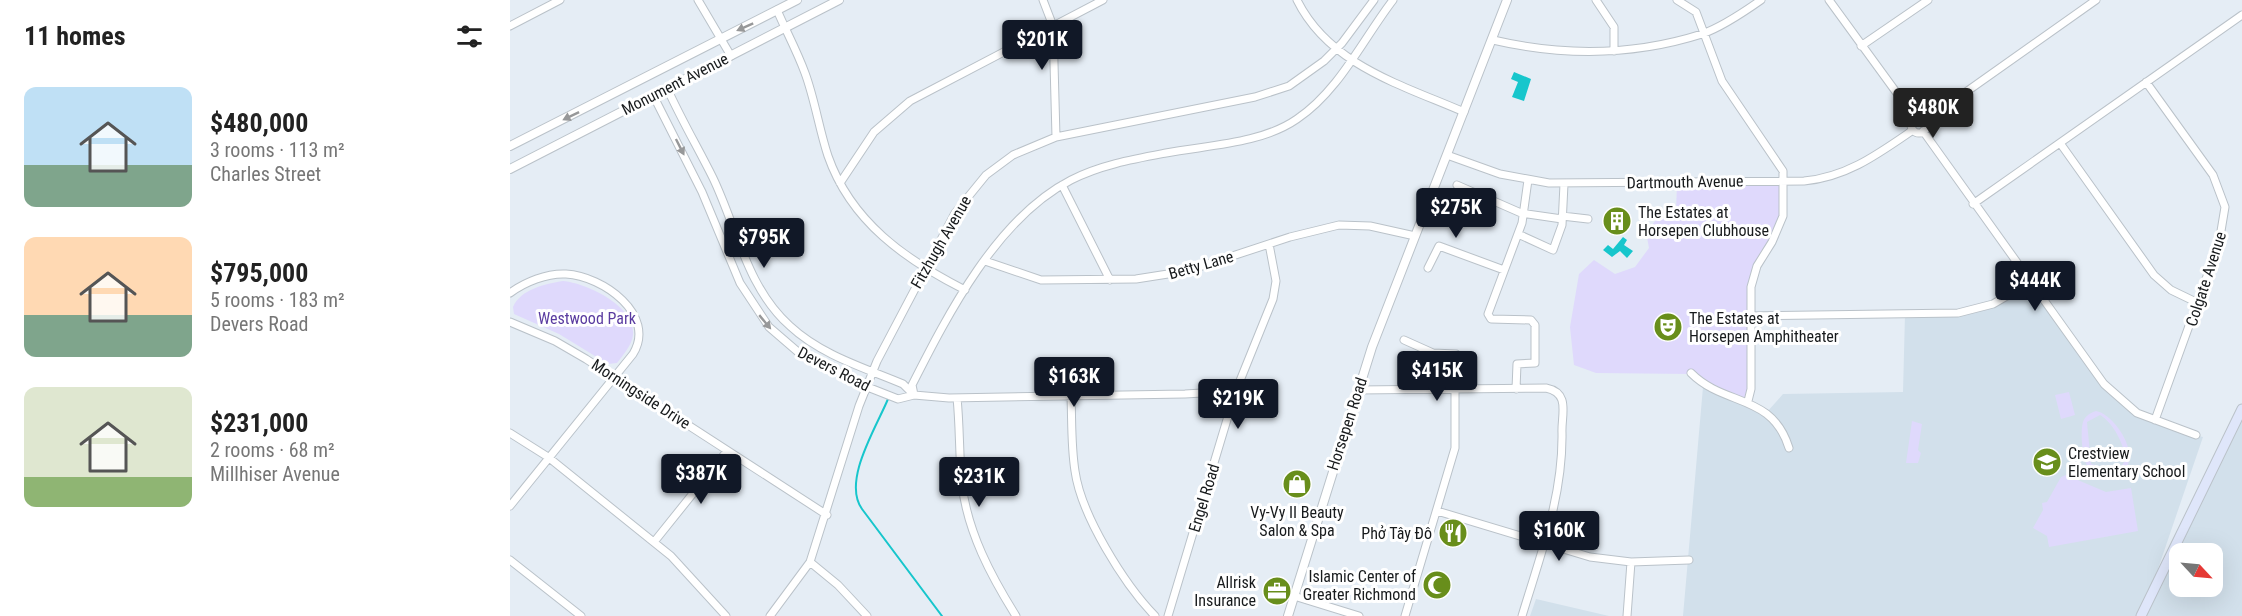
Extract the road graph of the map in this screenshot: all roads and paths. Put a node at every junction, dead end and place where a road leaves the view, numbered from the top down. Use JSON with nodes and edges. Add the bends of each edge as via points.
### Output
{"nodes":[{"id":1,"x":560,"y":0,"type":"edge"},
{"id":2,"x":698,"y":0,"type":"edge"},
{"id":3,"x":796,"y":0,"type":"edge"},
{"id":4,"x":839,"y":0,"type":"edge"},
{"id":5,"x":1043,"y":0,"type":"edge"},
{"id":6,"x":1103,"y":0,"type":"edge"},
{"id":7,"x":1297,"y":0,"type":"edge"},
{"id":8,"x":1374,"y":0,"type":"edge"},
{"id":9,"x":1393,"y":0,"type":"edge"},
{"id":10,"x":1507,"y":0,"type":"edge"},
{"id":11,"x":1596,"y":0,"type":"edge"},
{"id":12,"x":1677,"y":0,"type":"edge"},
{"id":13,"x":1761,"y":0,"type":"edge"},
{"id":14,"x":1829,"y":0,"type":"edge"},
{"id":15,"x":1928,"y":0,"type":"edge"},
{"id":16,"x":2096,"y":0,"type":"edge"},
{"id":17,"x":1753,"y":2,"type":"edge"},
{"id":18,"x":777,"y":10,"type":"junction"},
{"id":19,"x":2242,"y":15,"type":"edge"},
{"id":20,"x":510,"y":26,"type":"edge"},
{"id":21,"x":1053,"y":26,"type":"junction"},
{"id":22,"x":785,"y":28,"type":"junction"},
{"id":23,"x":1704,"y":33,"type":"junction"},
{"id":24,"x":721,"y":38,"type":"junction"},
{"id":25,"x":1493,"y":40,"type":"junction"},
{"id":26,"x":1861,"y":46,"type":"junction"},
{"id":27,"x":1336,"y":49,"type":"junction"},
{"id":28,"x":1614,"y":51,"type":"junction"},
{"id":29,"x":731,"y":56,"type":"junction"},
{"id":30,"x":1351,"y":59,"type":"junction"},
{"id":31,"x":649,"y":77,"type":"junction"},
{"id":32,"x":2146,"y":82,"type":"junction"},
{"id":33,"x":667,"y":88,"type":"junction"},
{"id":34,"x":655,"y":94,"type":"junction"},
{"id":35,"x":1464,"y":112,"type":"junction"},
{"id":36,"x":1915,"y":118,"type":"junction"},
{"id":37,"x":1926,"y":121,"type":"junction"},
{"id":38,"x":1913,"y":130,"type":"junction"},
{"id":39,"x":1923,"y":131,"type":"junction"},
{"id":40,"x":1056,"y":137,"type":"junction"},
{"id":41,"x":2060,"y":143,"type":"junction"},
{"id":42,"x":510,"y":146,"type":"edge"},
{"id":43,"x":1447,"y":155,"type":"junction"},
{"id":44,"x":510,"y":169,"type":"edge"},
{"id":45,"x":1528,"y":180,"type":"junction"},
{"id":46,"x":1785,"y":181,"type":"junction"},
{"id":47,"x":840,"y":183,"type":"junction"},
{"id":48,"x":1564,"y":184,"type":"junction"},
{"id":49,"x":1062,"y":185,"type":"junction"},
{"id":50,"x":1457,"y":185,"type":"dead end"},
{"id":51,"x":1973,"y":204,"type":"junction"},
{"id":52,"x":1524,"y":213,"type":"junction"},
{"id":53,"x":1562,"y":218,"type":"junction"},
{"id":54,"x":1588,"y":219,"type":"dead end"},
{"id":55,"x":731,"y":222,"type":"junction"},
{"id":56,"x":717,"y":227,"type":"junction"},
{"id":57,"x":1518,"y":234,"type":"junction"},
{"id":58,"x":1415,"y":236,"type":"junction"},
{"id":59,"x":1269,"y":244,"type":"junction"},
{"id":60,"x":985,"y":261,"type":"junction"},
{"id":61,"x":925,"y":268,"type":"junction"},
{"id":62,"x":1428,"y":268,"type":"dead end"},
{"id":63,"x":1504,"y":270,"type":"junction"},
{"id":64,"x":1110,"y":280,"type":"junction"},
{"id":65,"x":2029,"y":283,"type":"junction"},
{"id":66,"x":965,"y":290,"type":"junction"},
{"id":67,"x":510,"y":292,"type":"edge"},
{"id":68,"x":2198,"y":303,"type":"junction"},
{"id":69,"x":1750,"y":316,"type":"junction"},
{"id":70,"x":510,"y":322,"type":"edge"},
{"id":71,"x":1404,"y":340,"type":"dead end"},
{"id":72,"x":872,"y":372,"type":"junction"},
{"id":73,"x":1691,"y":373,"type":"dead end"},
{"id":74,"x":615,"y":377,"type":"junction"},
{"id":75,"x":866,"y":386,"type":"junction"},
{"id":76,"x":1516,"y":389,"type":"junction"},
{"id":77,"x":1358,"y":390,"type":"junction"},
{"id":78,"x":1455,"y":390,"type":"junction"},
{"id":79,"x":1236,"y":391,"type":"junction"},
{"id":80,"x":914,"y":395,"type":"junction"},
{"id":81,"x":1071,"y":396,"type":"junction"},
{"id":82,"x":957,"y":398,"type":"junction"},
{"id":83,"x":1748,"y":401,"type":"junction"},
{"id":84,"x":2242,"y":409,"type":"edge"},
{"id":85,"x":2155,"y":420,"type":"junction"},
{"id":86,"x":510,"y":433,"type":"edge"},
{"id":87,"x":2196,"y":435,"type":"dead end"},
{"id":88,"x":1789,"y":448,"type":"dead end"},
{"id":89,"x":728,"y":451,"type":"junction"},
{"id":90,"x":548,"y":457,"type":"junction"},
{"id":91,"x":510,"y":506,"type":"edge"},
{"id":92,"x":1437,"y":511,"type":"junction"},
{"id":93,"x":827,"y":514,"type":"junction"},
{"id":94,"x":654,"y":542,"type":"junction"},
{"id":95,"x":1544,"y":544,"type":"junction"},
{"id":96,"x":510,"y":560,"type":"edge"},
{"id":97,"x":1689,"y":560,"type":"dead end"},
{"id":98,"x":810,"y":562,"type":"junction"},
{"id":99,"x":1631,"y":562,"type":"junction"},
{"id":100,"x":1294,"y":596,"type":"junction"},
{"id":101,"x":581,"y":616,"type":"edge"},
{"id":102,"x":726,"y":616,"type":"edge"},
{"id":103,"x":770,"y":616,"type":"edge"},
{"id":104,"x":867,"y":616,"type":"edge"},
{"id":105,"x":1016,"y":616,"type":"edge"},
{"id":106,"x":1155,"y":616,"type":"edge"},
{"id":107,"x":1168,"y":616,"type":"edge"},
{"id":108,"x":1288,"y":616,"type":"edge"},
{"id":109,"x":1359,"y":616,"type":"edge"},
{"id":110,"x":1405,"y":616,"type":"edge"},
{"id":111,"x":1522,"y":616,"type":"edge"},
{"id":112,"x":1627,"y":616,"type":"edge"},
{"id":113,"x":2141,"y":616,"type":"edge"}],
"edges":[{"from":1,"to":20,"type":"street"},
{"from":2,"to":24,"type":"street"},
{"from":3,"to":18,"type":"street","name":"Monument Avenue"},
{"from":4,"to":22,"type":"street","name":"Monument Avenue"},
{"from":5,"to":21,"type":"street"},
{"from":6,"to":21,"type":"street"},
{"from":7,"to":27,"type":"street","via":[[1312,25]]},
{"from":8,"to":27,"type":"street","name":"Fitzhugh Avenue"},
{"from":9,"to":30,"type":"street"},
{"from":10,"to":25,"type":"street","name":"Horsepen Road"},
{"from":11,"to":28,"type":"street","via":[[1614,27]]},
{"from":12,"to":23,"type":"street","via":[[1696,12]]},
{"from":13,"to":17,"type":"street"},
{"from":14,"to":26,"type":"street"},
{"from":15,"to":26,"type":"street"},
{"from":16,"to":37,"type":"street"},
{"from":17,"to":23,"type":"street"},
{"from":18,"to":22,"type":"street"},
{"from":18,"to":24,"type":"street","name":"Monument Avenue","one_way":true},
{"from":19,"to":32,"type":"street"},
{"from":21,"to":40,"type":"street"},
{"from":21,"to":47,"type":"street","via":[[892,113],[874,132]]},
{"from":22,"to":29,"type":"street","name":"Monument Avenue"},
{"from":22,"to":47,"type":"street","via":[[805,72]]},
{"from":23,"to":28,"type":"street","via":[[1651,47]]},
{"from":23,"to":46,"type":"street","via":[[1722,81],[1778,160]]},
{"from":24,"to":29,"type":"street"},
{"from":24,"to":31,"type":"street","name":"Monument Avenue"},
{"from":25,"to":28,"type":"street","via":[[1557,51]]},
{"from":25,"to":35,"type":"street","name":"Horsepen Road"},
{"from":26,"to":36,"type":"street"},
{"from":27,"to":30,"type":"street"},
{"from":27,"to":40,"type":"street","name":"Fitzhugh Avenue","via":[[1301,80],[1273,92]]},
{"from":29,"to":33,"type":"street","name":"Monument Avenue"},
{"from":30,"to":35,"type":"street"},
{"from":30,"to":49,"type":"street","via":[[1320,100],[1286,126],[1261,135],[1109,166]]},
{"from":31,"to":34,"type":"street"},
{"from":31,"to":42,"type":"street","name":"Monument Avenue","one_way":true},
{"from":32,"to":41,"type":"street"},
{"from":32,"to":68,"type":"street","name":"Colgate Avenue","via":[[2213,175],[2223,198],[2224,225]]},
{"from":33,"to":34,"type":"street","name":"Monument Avenue"},
{"from":33,"to":55,"type":"street","name":"Devers Road"},
{"from":34,"to":44,"type":"street","name":"Monument Avenue"},
{"from":34,"to":56,"type":"street","name":"Devers Road","one_way":true},
{"from":35,"to":43,"type":"street","name":"Horsepen Road"},
{"from":36,"to":37,"type":"street"},
{"from":36,"to":38,"type":"street"},
{"from":37,"to":39,"type":"street"},
{"from":38,"to":39,"type":"street"},
{"from":38,"to":46,"type":"street","name":"Dartmouth Avenue","via":[[1840,174],[1817,180]]},
{"from":39,"to":51,"type":"street"},
{"from":40,"to":61,"type":"street","name":"Fitzhugh Avenue","via":[[1013,155],[986,176],[959,207]]},
{"from":41,"to":51,"type":"street"},
{"from":41,"to":68,"type":"street","via":[[2154,275],[2171,290]]},
{"from":43,"to":45,"type":"street","name":"Dartmouth Avenue"},
{"from":43,"to":58,"type":"street","name":"Horsepen Road"},
{"from":45,"to":48,"type":"street","name":"Dartmouth Avenue"},
{"from":45,"to":52,"type":"street"},
{"from":46,"to":48,"type":"street","name":"Dartmouth Avenue"},
{"from":46,"to":69,"type":"street","via":[[1783,216],[1754,275]]},
{"from":47,"to":61,"type":"street","via":[[873,228]]},
{"from":48,"to":53,"type":"street"},
{"from":49,"to":60,"type":"street","via":[[1009,229]]},
{"from":49,"to":64,"type":"street"},
{"from":50,"to":52,"type":"street"},
{"from":51,"to":65,"type":"street"},
{"from":52,"to":53,"type":"street"},
{"from":52,"to":57,"type":"street"},
{"from":53,"to":54,"type":"street"},
{"from":53,"to":57,"type":"street","via":[[1553,250]]},
{"from":55,"to":56,"type":"street"},
{"from":55,"to":72,"type":"street","name":"Devers Road","via":[[754,278],[781,317],[818,346]]},
{"from":56,"to":75,"type":"street","name":"Devers Road","one_way":true,"via":[[740,283],[769,327],[798,352]]},
{"from":57,"to":63,"type":"street"},
{"from":58,"to":59,"type":"street","name":"Betty Lane","via":[[1370,226],[1339,225]]},
{"from":58,"to":77,"type":"street","name":"Horsepen Road"},
{"from":59,"to":64,"type":"street","name":"Betty Lane","via":[[1171,275]]},
{"from":59,"to":79,"type":"street","name":"Engel Road","via":[[1275,289]]},
{"from":60,"to":64,"type":"street","name":"Betty Lane","via":[[1041,280]]},
{"from":60,"to":66,"type":"street"},
{"from":61,"to":66,"type":"street"},
{"from":61,"to":72,"type":"street","name":"Fitzhugh Avenue"},
{"from":62,"to":63,"type":"street","via":[[1440,246]]},
{"from":63,"to":76,"type":"street","via":[[1488,310],[1491,319],[1531,320],[1535,325],[1535,363],[1516,364]]},
{"from":65,"to":69,"type":"street","via":[[1993,304],[1958,313]]},
{"from":65,"to":85,"type":"street","via":[[2104,384],[2137,413]]},
{"from":66,"to":80,"type":"street","via":[[912,385]]},
{"from":67,"to":74,"type":"street","via":[[542,278],[570,274],[594,282],[623,301],[635,315],[640,336],[637,348]]},
{"from":68,"to":85,"type":"street","name":"Colgate Avenue"},
{"from":69,"to":83,"type":"street"},
{"from":70,"to":74,"type":"street","name":"Morningside Drive","via":[[555,341]]},
{"from":71,"to":78,"type":"street","via":[[1433,352],[1456,354],[1459,380]]},
{"from":72,"to":75,"type":"street","name":"Fitzhugh Avenue"},
{"from":72,"to":80,"type":"street","name":"Devers Road","via":[[903,384]]},
{"from":73,"to":83,"type":"street","via":[[1707,387]]},
{"from":74,"to":89,"type":"street","name":"Morningside Drive"},
{"from":74,"to":90,"type":"street"},
{"from":75,"to":80,"type":"street","name":"Devers Road","via":[[898,399]]},
{"from":75,"to":93,"type":"street","name":"Fitzhugh Avenue"},
{"from":76,"to":78,"type":"street"},
{"from":76,"to":95,"type":"street","via":[[1555,390],[1564,408],[1560,482]]},
{"from":77,"to":78,"type":"street"},
{"from":77,"to":100,"type":"street","name":"Horsepen Road"},
{"from":78,"to":92,"type":"street","via":[[1455,448]]},
{"from":79,"to":81,"type":"street","name":"Devers Road"},
{"from":79,"to":107,"type":"street","name":"Engel Road"},
{"from":80,"to":82,"type":"street","name":"Devers Road"},
{"from":81,"to":82,"type":"street","name":"Devers Road"},
{"from":81,"to":106,"type":"street","via":[[1075,471],[1083,503],[1137,594]]},
{"from":82,"to":105,"type":"street","via":[[962,483],[969,518],[986,564]]},
{"from":83,"to":88,"type":"street","via":[[1772,418]]},
{"from":84,"to":113,"type":"main road"},
{"from":85,"to":87,"type":"street"},
{"from":86,"to":90,"type":"street"},
{"from":89,"to":93,"type":"street","name":"Morningside Drive"},
{"from":89,"to":94,"type":"street"},
{"from":90,"to":91,"type":"street"},
{"from":90,"to":94,"type":"street"},
{"from":92,"to":95,"type":"street"},
{"from":92,"to":110,"type":"street"},
{"from":93,"to":98,"type":"street","name":"Fitzhugh Avenue"},
{"from":94,"to":102,"type":"street","via":[[687,571]]},
{"from":95,"to":99,"type":"street","via":[[1590,557]]},
{"from":95,"to":111,"type":"street"},
{"from":96,"to":101,"type":"street"},
{"from":97,"to":99,"type":"street"},
{"from":98,"to":103,"type":"street","name":"Fitzhugh Avenue"},
{"from":98,"to":104,"type":"street"},
{"from":99,"to":112,"type":"street"},
{"from":100,"to":108,"type":"street","name":"Horsepen Road"},
{"from":100,"to":109,"type":"street"}]}
